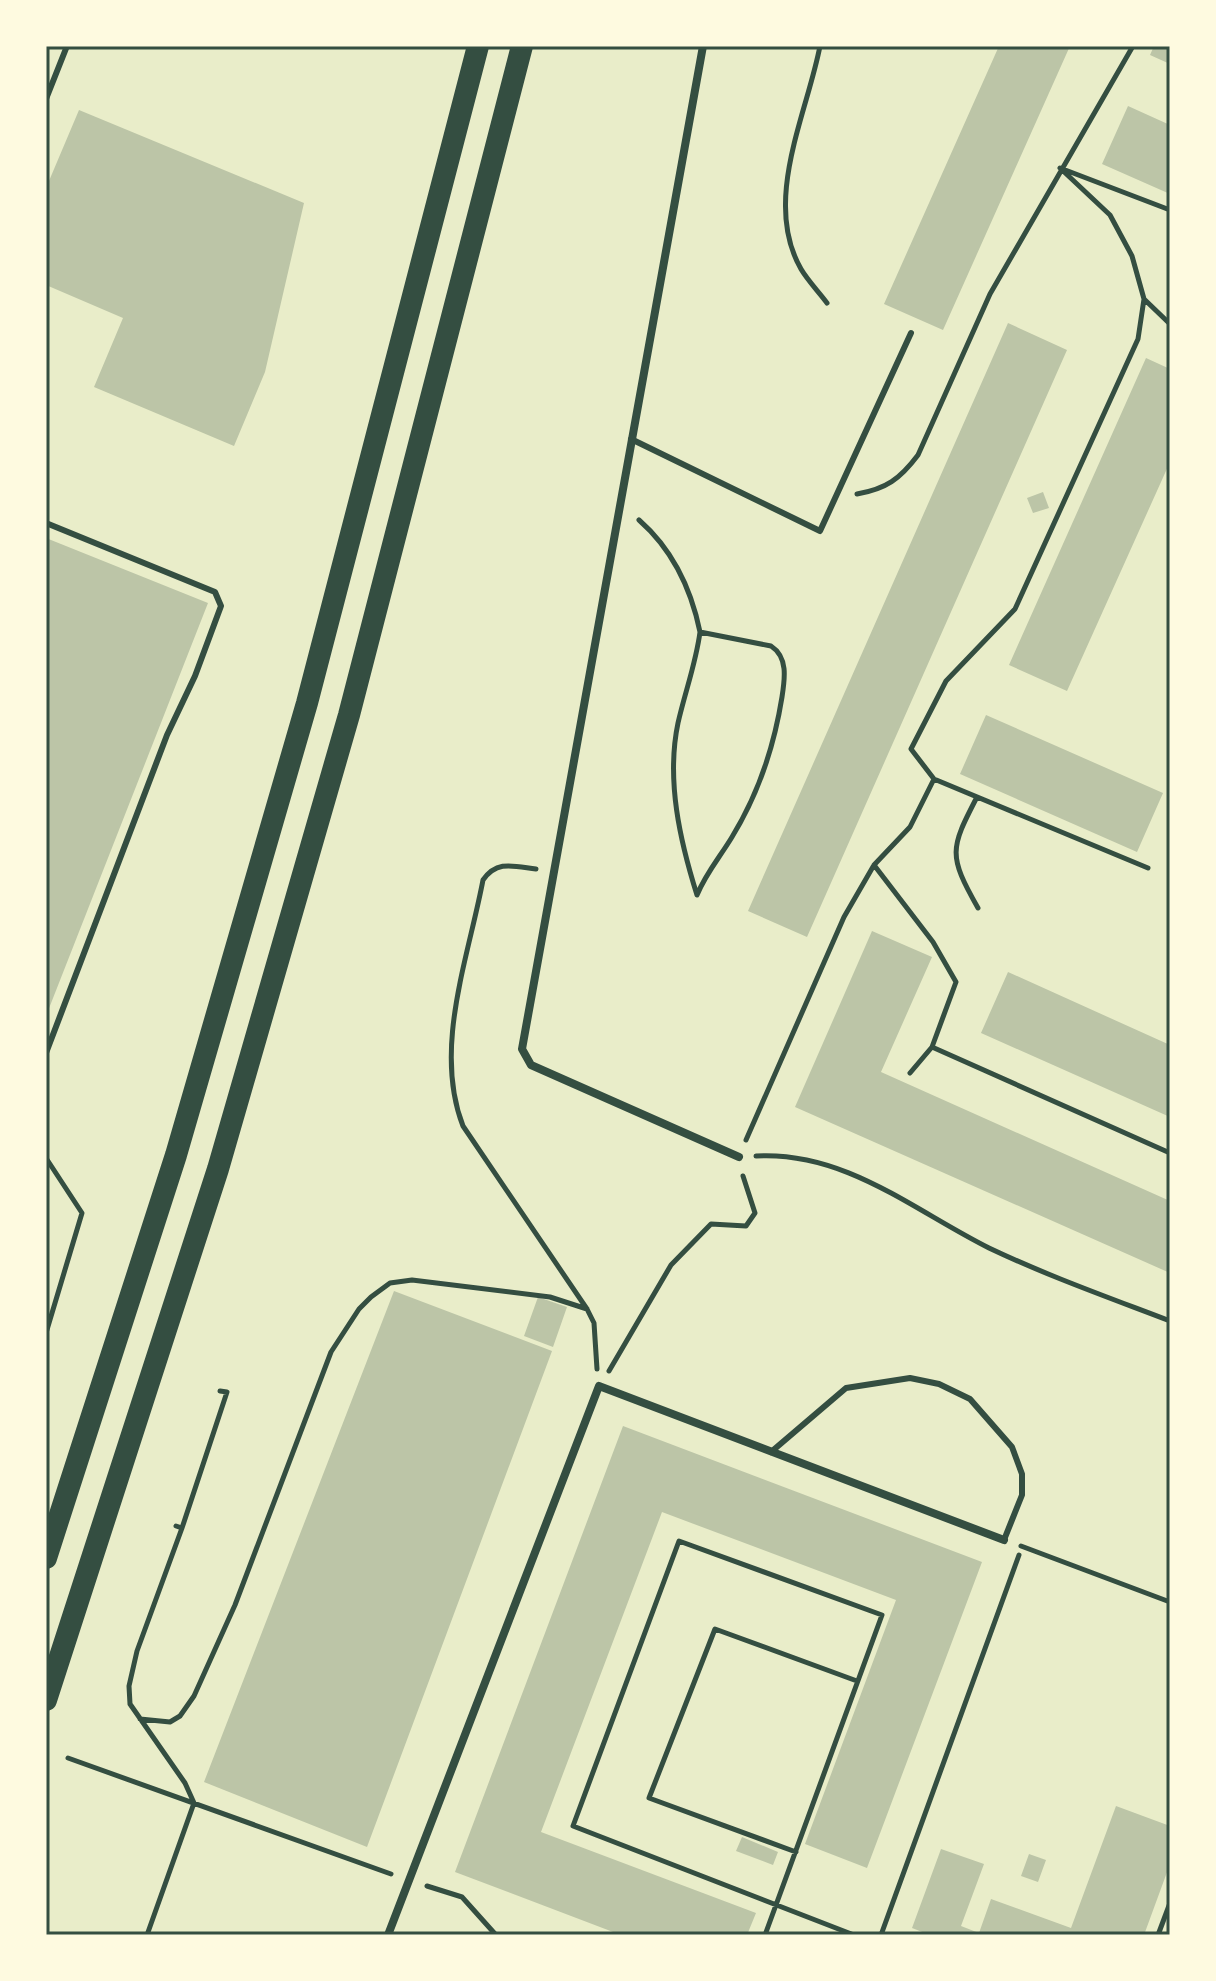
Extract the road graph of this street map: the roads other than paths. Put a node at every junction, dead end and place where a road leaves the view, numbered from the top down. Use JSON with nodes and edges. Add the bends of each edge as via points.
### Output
{"nodes":[{"id":1,"x":67,"y":46,"type":"edge"},
{"id":2,"x":478,"y":46,"type":"edge"},
{"id":3,"x":522,"y":46,"type":"edge"},
{"id":4,"x":703,"y":46,"type":"edge"},
{"id":5,"x":46,"y":99,"type":"edge"},
{"id":6,"x":911,"y":333,"type":"dead end"},
{"id":7,"x":631,"y":439,"type":"junction"},
{"id":8,"x":46,"y":523,"type":"edge"},
{"id":9,"x":46,"y":1053,"type":"edge"},
{"id":10,"x":739,"y":1157,"type":"road end"},
{"id":11,"x":771,"y":1452,"type":"junction"},
{"id":12,"x":1004,"y":1540,"type":"joint"},
{"id":13,"x":46,"y":1558,"type":"edge"},
{"id":14,"x":46,"y":1700,"type":"edge"},
{"id":15,"x":388,"y":1935,"type":"edge"}],
"edges":[{"from":1,"to":5,"type":"lane"},
{"from":2,"to":13,"type":"highway","via":[[298,734],[176,1155]]},
{"from":3,"to":14,"type":"highway","via":[[349,715],[218,1169]]},
{"from":4,"to":7,"type":"street"},
{"from":6,"to":7,"type":"lane","via":[[820,531]]},
{"from":7,"to":10,"type":"street","via":[[522,1049],[531,1065]]},
{"from":8,"to":9,"type":"lane","via":[[215,592],[221,606]]},
{"from":11,"to":12,"type":"street"},
{"from":11,"to":12,"type":"lane","via":[[846,1388],[910,1378],[939,1384],[970,1399],[1012,1447],[1022,1474],[1022,1495]]},
{"from":11,"to":15,"type":"street","via":[[599,1386]]}]}
